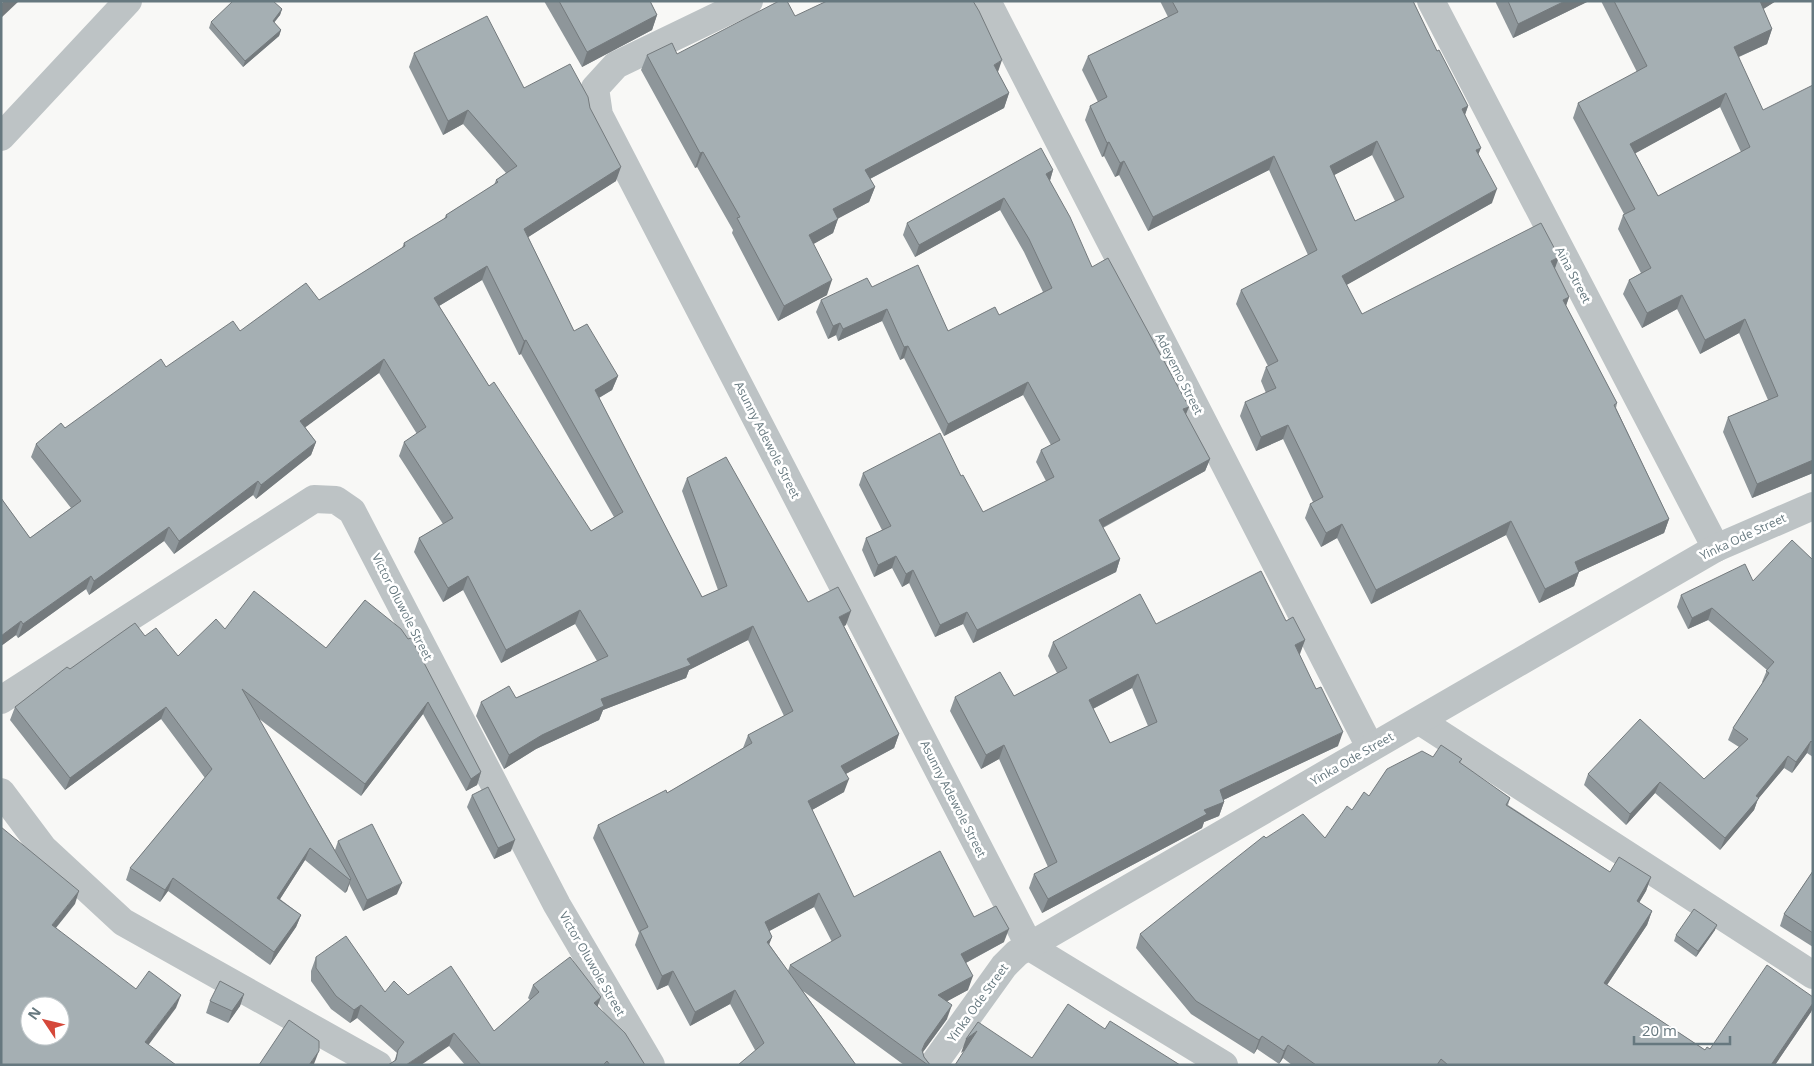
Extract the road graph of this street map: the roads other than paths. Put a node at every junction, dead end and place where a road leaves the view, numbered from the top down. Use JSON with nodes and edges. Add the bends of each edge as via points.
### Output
{"nodes":[{"id":1,"x":128,"y":1,"type":"edge"},
{"id":2,"x":749,"y":1,"type":"edge"},
{"id":3,"x":987,"y":1,"type":"edge"},
{"id":4,"x":1430,"y":1,"type":"edge"},
{"id":5,"x":1,"y":137,"type":"edge"},
{"id":6,"x":1813,"y":506,"type":"edge"},
{"id":7,"x":1716,"y":548,"type":"junction"},
{"id":8,"x":1,"y":700,"type":"edge"},
{"id":9,"x":1420,"y":721,"type":"junction"},
{"id":10,"x":1370,"y":747,"type":"junction"},
{"id":11,"x":1,"y":792,"type":"edge"},
{"id":12,"x":1030,"y":947,"type":"junction"},
{"id":13,"x":1813,"y":974,"type":"edge"},
{"id":14,"x":378,"y":1065,"type":"edge"},
{"id":15,"x":651,"y":1065,"type":"edge"},
{"id":16,"x":933,"y":1065,"type":"edge"},
{"id":17,"x":1224,"y":1065,"type":"edge"}],
"edges":[{"from":1,"to":5,"type":"street"},
{"from":2,"to":12,"type":"street","name":"Asunny Adewole Street","via":[[616,65],[594,88],[599,115]]},
{"from":3,"to":10,"type":"street","name":"Adeyemo Street"},
{"from":4,"to":7,"type":"street","name":"Aina Street"},
{"from":6,"to":7,"type":"street","name":"Yinka Ode Street"},
{"from":7,"to":9,"type":"street","name":"Yinka Ode Street"},
{"from":8,"to":15,"type":"street","name":"Victor Oluwole Street","via":[[314,499],[336,500],[352,511],[557,905]]},
{"from":9,"to":10,"type":"street","name":"Yinka Ode Street"},
{"from":9,"to":13,"type":"street"},
{"from":10,"to":12,"type":"street","name":"Yinka Ode Street"},
{"from":11,"to":14,"type":"street","via":[[43,848],[122,922]]},
{"from":12,"to":16,"type":"street","name":"Yinka Ode Street","via":[[1004,966]]},
{"from":12,"to":17,"type":"street"}]}
